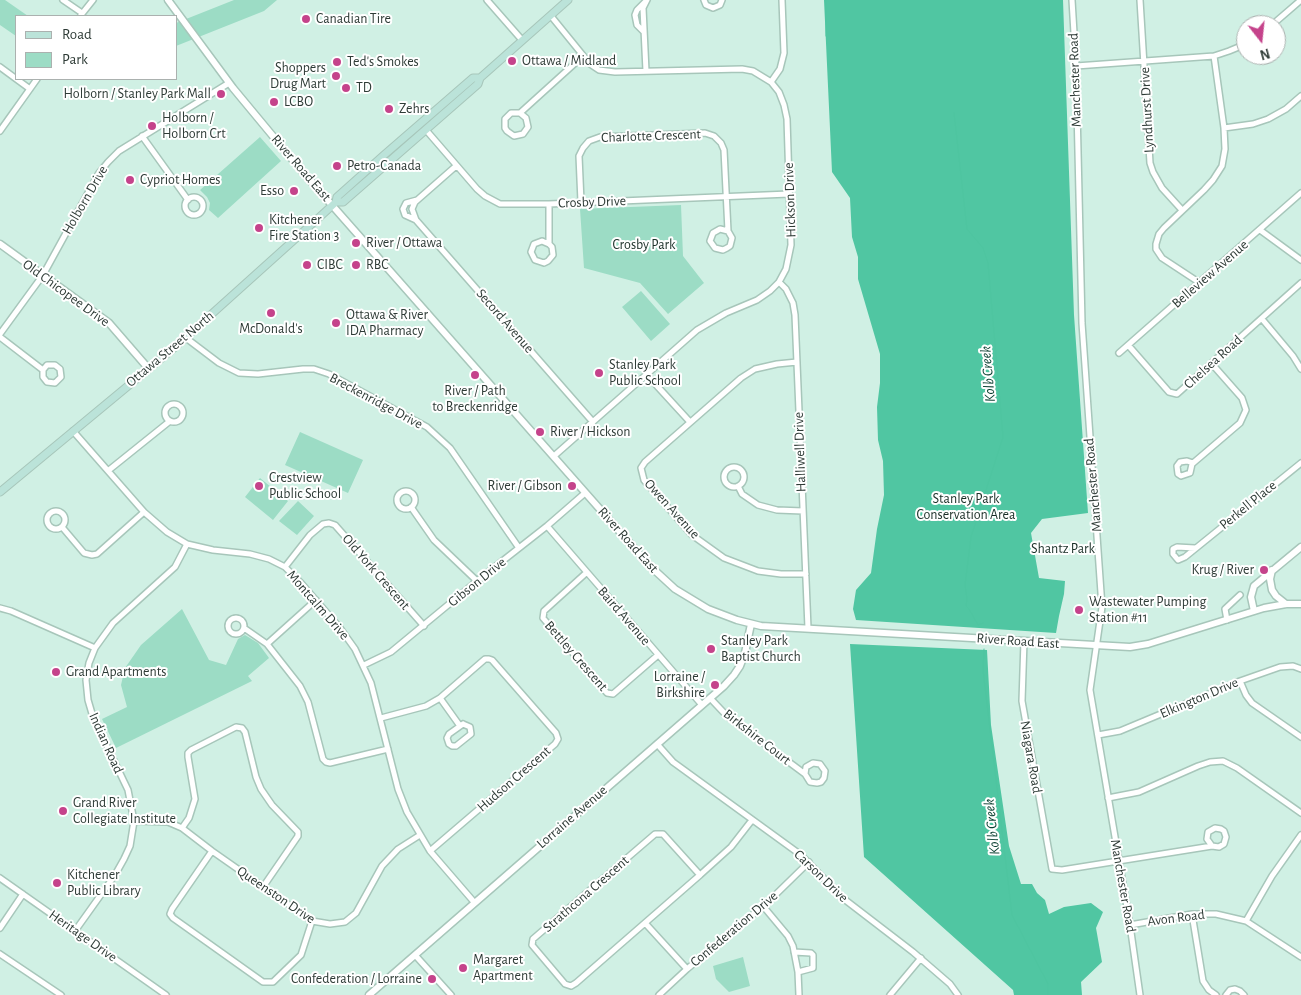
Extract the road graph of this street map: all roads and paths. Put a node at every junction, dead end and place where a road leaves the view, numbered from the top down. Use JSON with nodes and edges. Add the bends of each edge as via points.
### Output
{"nodes":[{"id":1,"x":63,"y":0,"type":"edge"},
{"id":2,"x":93,"y":0,"type":"edge"},
{"id":3,"x":168,"y":0,"type":"edge"},
{"id":4,"x":487,"y":0,"type":"edge"},
{"id":5,"x":568,"y":0,"type":"edge"},
{"id":6,"x":647,"y":0,"type":"edge"},
{"id":7,"x":704,"y":0,"type":"edge"},
{"id":8,"x":722,"y":0,"type":"edge"},
{"id":9,"x":782,"y":0,"type":"edge"},
{"id":10,"x":1072,"y":0,"type":"edge"},
{"id":11,"x":1140,"y":0,"type":"edge"},
{"id":12,"x":1301,"y":0,"type":"edge"},
{"id":13,"x":82,"y":15,"type":"edge"},
{"id":14,"x":1284,"y":15,"type":"edge"},
{"id":15,"x":550,"y":16,"type":"junction"},
{"id":16,"x":644,"y":32,"type":"junction"},
{"id":17,"x":522,"y":40,"type":"junction"},
{"id":18,"x":1236,"y":48,"type":"edge"},
{"id":19,"x":583,"y":56,"type":"junction"},
{"id":20,"x":1214,"y":56,"type":"junction"},
{"id":21,"x":1144,"y":61,"type":"junction"},
{"id":22,"x":1076,"y":66,"type":"junction"},
{"id":23,"x":0,"y":67,"type":"edge"},
{"id":24,"x":646,"y":71,"type":"junction"},
{"id":25,"x":15,"y":78,"type":"edge"},
{"id":26,"x":480,"y":78,"type":"junction"},
{"id":27,"x":19,"y":80,"type":"edge"},
{"id":28,"x":36,"y":80,"type":"edge"},
{"id":29,"x":771,"y":82,"type":"junction"},
{"id":30,"x":229,"y":83,"type":"junction"},
{"id":31,"x":30,"y":88,"type":"junction"},
{"id":32,"x":1301,"y":96,"type":"edge"},
{"id":33,"x":520,"y":113,"type":"junction"},
{"id":34,"x":1224,"y":128,"type":"junction"},
{"id":35,"x":426,"y":130,"type":"junction"},
{"id":36,"x":0,"y":131,"type":"edge"},
{"id":37,"x":142,"y":136,"type":"junction"},
{"id":38,"x":456,"y":166,"type":"junction"},
{"id":39,"x":1301,"y":193,"type":"edge"},
{"id":40,"x":789,"y":194,"type":"junction"},
{"id":41,"x":726,"y":196,"type":"junction"},
{"id":42,"x":188,"y":200,"type":"dead end"},
{"id":43,"x":418,"y":200,"type":"junction"},
{"id":44,"x":581,"y":202,"type":"junction"},
{"id":45,"x":335,"y":204,"type":"junction"},
{"id":46,"x":549,"y":204,"type":"junction"},
{"id":47,"x":1182,"y":210,"type":"junction"},
{"id":48,"x":416,"y":220,"type":"junction"},
{"id":49,"x":1260,"y":230,"type":"junction"},
{"id":50,"x":728,"y":231,"type":"junction"},
{"id":51,"x":0,"y":244,"type":"edge"},
{"id":52,"x":550,"y":244,"type":"junction"},
{"id":53,"x":1301,"y":260,"type":"edge"},
{"id":54,"x":43,"y":275,"type":"junction"},
{"id":55,"x":779,"y":282,"type":"junction"},
{"id":56,"x":1200,"y":283,"type":"junction"},
{"id":57,"x":1301,"y":283,"type":"edge"},
{"id":58,"x":1262,"y":319,"type":"junction"},
{"id":59,"x":0,"y":336,"type":"edge"},
{"id":60,"x":186,"y":338,"type":"junction"},
{"id":61,"x":1128,"y":345,"type":"junction"},
{"id":62,"x":1119,"y":353,"type":"dead end"},
{"id":63,"x":797,"y":362,"type":"junction"},
{"id":64,"x":1212,"y":364,"type":"junction"},
{"id":65,"x":148,"y":368,"type":"junction"},
{"id":66,"x":1301,"y":369,"type":"edge"},
{"id":67,"x":43,"y":370,"type":"dead end"},
{"id":68,"x":647,"y":375,"type":"junction"},
{"id":69,"x":170,"y":421,"type":"dead end"},
{"id":70,"x":593,"y":422,"type":"junction"},
{"id":71,"x":690,"y":422,"type":"junction"},
{"id":72,"x":73,"y":431,"type":"junction"},
{"id":73,"x":554,"y":456,"type":"junction"},
{"id":74,"x":1193,"y":463,"type":"dead end"},
{"id":75,"x":1301,"y":463,"type":"edge"},
{"id":76,"x":108,"y":470,"type":"junction"},
{"id":77,"x":738,"y":486,"type":"dead end"},
{"id":78,"x":0,"y":492,"type":"edge"},
{"id":79,"x":585,"y":493,"type":"junction"},
{"id":80,"x":411,"y":507,"type":"dead end"},
{"id":81,"x":803,"y":511,"type":"junction"},
{"id":82,"x":144,"y":512,"type":"junction"},
{"id":83,"x":546,"y":526,"type":"junction"},
{"id":84,"x":62,"y":527,"type":"dead end"},
{"id":85,"x":187,"y":544,"type":"junction"},
{"id":86,"x":1301,"y":547,"type":"edge"},
{"id":87,"x":519,"y":548,"type":"junction"},
{"id":88,"x":1195,"y":548,"type":"dead end"},
{"id":89,"x":285,"y":567,"type":"junction"},
{"id":90,"x":1272,"y":570,"type":"junction"},
{"id":91,"x":586,"y":573,"type":"junction"},
{"id":92,"x":806,"y":574,"type":"junction"},
{"id":93,"x":476,"y":581,"type":"junction"},
{"id":94,"x":1240,"y":595,"type":"dead end"},
{"id":95,"x":316,"y":600,"type":"junction"},
{"id":96,"x":1286,"y":604,"type":"junction"},
{"id":97,"x":1301,"y":604,"type":"edge"},
{"id":98,"x":0,"y":608,"type":"edge"},
{"id":99,"x":1254,"y":611,"type":"junction"},
{"id":100,"x":1227,"y":620,"type":"junction"},
{"id":101,"x":751,"y":624,"type":"junction"},
{"id":102,"x":424,"y":626,"type":"junction"},
{"id":103,"x":244,"y":628,"type":"dead end"},
{"id":104,"x":808,"y":628,"type":"junction"},
{"id":105,"x":1024,"y":641,"type":"junction"},
{"id":106,"x":267,"y":644,"type":"junction"},
{"id":107,"x":1097,"y":646,"type":"junction"},
{"id":108,"x":95,"y":648,"type":"junction"},
{"id":109,"x":658,"y":655,"type":"junction"},
{"id":110,"x":364,"y":665,"type":"junction"},
{"id":111,"x":1301,"y":669,"type":"edge"},
{"id":112,"x":1240,"y":680,"type":"junction"},
{"id":113,"x":440,"y":698,"type":"junction"},
{"id":114,"x":710,"y":698,"type":"junction"},
{"id":115,"x":702,"y":705,"type":"junction"},
{"id":116,"x":381,"y":718,"type":"junction"},
{"id":117,"x":460,"y":726,"type":"junction"},
{"id":118,"x":1098,"y":735,"type":"junction"},
{"id":119,"x":1301,"y":737,"type":"edge"},
{"id":120,"x":658,"y":744,"type":"junction"},
{"id":121,"x":388,"y":749,"type":"junction"},
{"id":122,"x":805,"y":774,"type":"junction"},
{"id":123,"x":1108,"y":798,"type":"junction"},
{"id":124,"x":1301,"y":812,"type":"edge"},
{"id":125,"x":752,"y":820,"type":"junction"},
{"id":126,"x":134,"y":821,"type":"junction"},
{"id":127,"x":182,"y":828,"type":"junction"},
{"id":128,"x":420,"y":835,"type":"junction"},
{"id":129,"x":1301,"y":835,"type":"edge"},
{"id":130,"x":1212,"y":846,"type":"dead end"},
{"id":131,"x":212,"y":851,"type":"junction"},
{"id":132,"x":430,"y":851,"type":"junction"},
{"id":133,"x":1118,"y":861,"type":"junction"},
{"id":134,"x":809,"y":862,"type":"junction"},
{"id":135,"x":700,"y":875,"type":"junction"},
{"id":136,"x":0,"y":878,"type":"edge"},
{"id":137,"x":263,"y":887,"type":"junction"},
{"id":138,"x":23,"y":894,"type":"junction"},
{"id":139,"x":474,"y":902,"type":"junction"},
{"id":140,"x":763,"y":906,"type":"junction"},
{"id":141,"x":1192,"y":914,"type":"junction"},
{"id":142,"x":312,"y":921,"type":"junction"},
{"id":143,"x":1246,"y":921,"type":"junction"},
{"id":144,"x":645,"y":922,"type":"junction"},
{"id":145,"x":1130,"y":925,"type":"junction"},
{"id":146,"x":0,"y":928,"type":"edge"},
{"id":147,"x":76,"y":931,"type":"junction"},
{"id":148,"x":794,"y":952,"type":"junction"},
{"id":149,"x":0,"y":954,"type":"edge"},
{"id":150,"x":415,"y":955,"type":"junction"},
{"id":151,"x":1301,"y":957,"type":"edge"},
{"id":152,"x":921,"y":958,"type":"junction"},
{"id":153,"x":687,"y":969,"type":"junction"},
{"id":154,"x":798,"y":972,"type":"junction"},
{"id":155,"x":61,"y":995,"type":"edge"},
{"id":156,"x":166,"y":995,"type":"edge"},
{"id":157,"x":369,"y":995,"type":"edge"},
{"id":158,"x":451,"y":995,"type":"edge"},
{"id":159,"x":658,"y":995,"type":"edge"},
{"id":160,"x":799,"y":995,"type":"edge"},
{"id":161,"x":890,"y":995,"type":"edge"},
{"id":162,"x":958,"y":995,"type":"edge"},
{"id":163,"x":1140,"y":995,"type":"edge"},
{"id":164,"x":1216,"y":995,"type":"edge"},
{"id":165,"x":1226,"y":995,"type":"edge"},
{"id":166,"x":1244,"y":995,"type":"edge"}],
"edges":[{"from":1,"to":13,"type":"street"},
{"from":2,"to":13,"type":"street"},
{"from":3,"to":30,"type":"street","name":"River Road East"},
{"from":4,"to":17,"type":"street"},
{"from":5,"to":15,"type":"main road","name":"Ottawa Street North"},
{"from":6,"to":16,"type":"street","via":[[643,8]]},
{"from":6,"to":16,"type":"street","via":[[635,15],[637,25]]},
{"from":7,"to":8,"type":"street","via":[[713,8]]},
{"from":9,"to":29,"type":"street","via":[[784,53],[780,69]]},
{"from":10,"to":22,"type":"street","name":"Manchester Road"},
{"from":11,"to":21,"type":"street","name":"Lyndhurst Drive"},
{"from":12,"to":14,"type":"street"},
{"from":15,"to":17,"type":"main road","name":"Ottawa Street North"},
{"from":15,"to":19,"type":"street"},
{"from":16,"to":24,"type":"street"},
{"from":17,"to":26,"type":"main road","name":"Ottawa Street North"},
{"from":18,"to":20,"type":"street"},
{"from":19,"to":24,"type":"street","via":[[599,70]]},
{"from":19,"to":33,"type":"street"},
{"from":20,"to":21,"type":"street"},
{"from":20,"to":34,"type":"street"},
{"from":21,"to":22,"type":"street"},
{"from":21,"to":47,"type":"street","name":"Lyndhurst Drive","via":[[1150,163],[1157,180]]},
{"from":22,"to":107,"type":"street","name":"Manchester Road","via":[[1082,324],[1102,607]]},
{"from":23,"to":25,"type":"street"},
{"from":24,"to":29,"type":"street","via":[[742,69],[753,71]]},
{"from":26,"to":35,"type":"main road","name":"Ottawa Street North","via":[[478,84]]},
{"from":26,"to":45,"type":"main road","name":"Ottawa Street North","via":[[473,78],[412,131],[337,197]]},
{"from":27,"to":31,"type":"street"},
{"from":28,"to":31,"type":"street"},
{"from":29,"to":40,"type":"street","name":"Hickson Drive","via":[[779,92],[787,119]]},
{"from":30,"to":37,"type":"street","name":"Holborn Drive"},
{"from":30,"to":45,"type":"street","name":"River Road East"},
{"from":31,"to":36,"type":"street"},
{"from":32,"to":34,"type":"street","via":[[1268,120]]},
{"from":33,"to":33,"type":"street","via":[[511,113],[505,119],[505,128],[514,136],[522,134],[528,127],[526,118]]},
{"from":34,"to":47,"type":"street","via":[[1226,149],[1222,166],[1209,185]]},
{"from":35,"to":38,"type":"street","name":"Crosby Drive"},
{"from":35,"to":45,"type":"main road","name":"Ottawa Street North","via":[[343,202]]},
{"from":37,"to":42,"type":"street"},
{"from":37,"to":54,"type":"street","name":"Holborn Drive","via":[[119,151],[99,173]]},
{"from":38,"to":43,"type":"street","name":"Secord Avenue"},
{"from":38,"to":46,"type":"street","name":"Crosby Drive","via":[[492,201],[500,204]]},
{"from":39,"to":49,"type":"street","name":"Belleview Avenue"},
{"from":40,"to":41,"type":"street","name":"Crosby Drive"},
{"from":40,"to":55,"type":"street","name":"Hickson Drive","via":[[792,245]]},
{"from":41,"to":44,"type":"street","name":"Crosby Drive"},
{"from":41,"to":44,"type":"street","name":"Charlotte Crescent","via":[[724,150],[714,136],[705,133],[610,136],[589,140],[579,156]]},
{"from":41,"to":50,"type":"street"},
{"from":43,"to":48,"type":"street","via":[[412,209]]},
{"from":43,"to":48,"type":"street","name":"Secord Avenue","via":[[406,203],[404,209],[405,215]]},
{"from":44,"to":46,"type":"street","name":"Crosby Drive"},
{"from":45,"to":60,"type":"main road","name":"Ottawa Street North"},
{"from":45,"to":73,"type":"street","name":"River Road East"},
{"from":46,"to":52,"type":"street"},
{"from":47,"to":56,"type":"street","via":[[1159,234],[1156,249],[1162,258]]},
{"from":48,"to":70,"type":"street","name":"Secord Avenue"},
{"from":49,"to":53,"type":"street"},
{"from":49,"to":56,"type":"street","name":"Belleview Avenue"},
{"from":50,"to":50,"type":"street","via":[[720,229],[713,233],[710,240],[714,248],[723,250],[730,246],[732,238]]},
{"from":51,"to":54,"type":"street","name":"Old Chicopee Drive"},
{"from":52,"to":52,"type":"street","via":[[542,241],[534,244],[531,252],[535,260],[544,263],[551,258]]},
{"from":54,"to":59,"type":"street","name":"Holborn Drive"},
{"from":54,"to":65,"type":"street","name":"Old Chicopee Drive","via":[[109,323]]},
{"from":55,"to":63,"type":"street","name":"Halliwell Drive","via":[[793,303]]},
{"from":55,"to":68,"type":"street","name":"Hickson Drive","via":[[757,300],[708,323]]},
{"from":56,"to":61,"type":"street","name":"Belleview Avenue"},
{"from":57,"to":58,"type":"street","name":"Chelsea Road"},
{"from":58,"to":64,"type":"street","name":"Chelsea Road"},
{"from":58,"to":66,"type":"street"},
{"from":59,"to":67,"type":"street"},
{"from":60,"to":65,"type":"main road","name":"Ottawa Street North"},
{"from":60,"to":87,"type":"street","name":"Breckenridge Drive","via":[[238,373],[314,369],[329,374],[427,427],[450,448]]},
{"from":61,"to":62,"type":"street","name":"Belleview Avenue"},
{"from":61,"to":64,"type":"street","name":"Chelsea Road","via":[[1172,394],[1180,392]]},
{"from":63,"to":71,"type":"street","name":"Owen Avenue","via":[[755,369]]},
{"from":63,"to":81,"type":"street","name":"Halliwell Drive"},
{"from":64,"to":74,"type":"street","via":[[1242,398],[1246,410],[1240,423]]},
{"from":65,"to":72,"type":"main road","name":"Ottawa Street North"},
{"from":68,"to":70,"type":"street","name":"Hickson Drive"},
{"from":68,"to":71,"type":"street"},
{"from":69,"to":76,"type":"street"},
{"from":70,"to":73,"type":"street","name":"Hickson Drive"},
{"from":71,"to":92,"type":"street","name":"Owen Avenue","via":[[645,462],[641,468],[644,480],[692,534],[724,558],[758,571]]},
{"from":72,"to":76,"type":"street","name":"Montcalm Drive"},
{"from":72,"to":78,"type":"main road","name":"Ottawa Street North"},
{"from":73,"to":79,"type":"street","name":"River Road East"},
{"from":75,"to":88,"type":"street","name":"Perkell Place"},
{"from":76,"to":82,"type":"street","name":"Montcalm Drive"},
{"from":77,"to":81,"type":"street","via":[[742,494],[758,505],[776,510]]},
{"from":79,"to":83,"type":"street","name":"Gibson Drive"},
{"from":79,"to":101,"type":"street","name":"River Road East","via":[[650,566],[675,589],[708,609]]},
{"from":80,"to":93,"type":"street","via":[[434,540]]},
{"from":81,"to":92,"type":"street","name":"Halliwell Drive"},
{"from":82,"to":84,"type":"street","via":[[98,554],[84,553]]},
{"from":82,"to":85,"type":"street","name":"Montcalm Drive"},
{"from":83,"to":87,"type":"street","name":"Gibson Drive"},
{"from":83,"to":91,"type":"street","name":"Baird Avenue"},
{"from":85,"to":89,"type":"street","name":"Montcalm Drive","via":[[250,554]]},
{"from":85,"to":108,"type":"street","name":"Indian Road","via":[[175,567],[114,623]]},
{"from":86,"to":90,"type":"street"},
{"from":87,"to":93,"type":"street","name":"Gibson Drive"},
{"from":89,"to":95,"type":"street","name":"Montcalm Drive"},
{"from":89,"to":102,"type":"street","name":"Old York Crescent","via":[[324,524],[335,525]]},
{"from":90,"to":96,"type":"street","via":[[1272,590]]},
{"from":90,"to":99,"type":"street","via":[[1252,592]]},
{"from":91,"to":109,"type":"street","name":"Baird Avenue"},
{"from":91,"to":109,"type":"street","name":"Bettley Crescent","via":[[544,611],[543,618],[580,663],[607,693],[612,694]]},
{"from":92,"to":104,"type":"street","name":"Halliwell Drive"},
{"from":93,"to":102,"type":"street","name":"Gibson Drive"},
{"from":94,"to":100,"type":"street","via":[[1225,609]]},
{"from":95,"to":106,"type":"street"},
{"from":95,"to":110,"type":"street","name":"Montcalm Drive","via":[[340,628]]},
{"from":96,"to":97,"type":"street","name":"River Road East"},
{"from":96,"to":99,"type":"street","name":"River Road East"},
{"from":98,"to":108,"type":"street"},
{"from":99,"to":100,"type":"street","name":"River Road East"},
{"from":100,"to":107,"type":"street","name":"River Road East","via":[[1148,644]]},
{"from":101,"to":104,"type":"street","name":"River Road East"},
{"from":101,"to":114,"type":"street","name":"Lorraine Avenue","via":[[740,666]]},
{"from":102,"to":110,"type":"street","name":"Gibson Drive","via":[[391,652]]},
{"from":103,"to":106,"type":"street"},
{"from":104,"to":105,"type":"street","name":"River Road East"},
{"from":105,"to":107,"type":"street","name":"River Road East"},
{"from":105,"to":133,"type":"street","name":"Niagara Road","via":[[1022,701],[1051,867],[1055,870]]},
{"from":106,"to":121,"type":"street","via":[[300,686],[326,762]]},
{"from":107,"to":118,"type":"street","name":"Manchester Road","via":[[1090,690]]},
{"from":108,"to":126,"type":"street","name":"Indian Road","via":[[86,680],[88,700],[128,790]]},
{"from":109,"to":115,"type":"street","name":"Baird Avenue"},
{"from":110,"to":116,"type":"street","name":"Montcalm Drive"},
{"from":111,"to":112,"type":"street","name":"Elkington Drive","via":[[1280,667]]},
{"from":112,"to":118,"type":"street","name":"Elkington Drive","via":[[1120,731]]},
{"from":112,"to":119,"type":"street","via":[[1252,703]]},
{"from":113,"to":116,"type":"street","name":"Hudson Crescent","via":[[426,706]]},
{"from":113,"to":117,"type":"street"},
{"from":113,"to":132,"type":"street","name":"Hudson Crescent","via":[[485,659],[492,660],[558,739]]},
{"from":114,"to":115,"type":"street","name":"Lorraine Avenue"},
{"from":114,"to":122,"type":"street","name":"Birkshire Court","via":[[727,716]]},
{"from":115,"to":120,"type":"street","name":"Lorraine Avenue"},
{"from":116,"to":121,"type":"street","name":"Montcalm Drive"},
{"from":117,"to":117,"type":"street","via":[[447,738],[452,746],[471,734],[470,727]]},
{"from":118,"to":123,"type":"street","name":"Manchester Road"},
{"from":120,"to":125,"type":"street","name":"Carson Drive","via":[[673,762]]},
{"from":120,"to":139,"type":"street","name":"Lorraine Avenue"},
{"from":121,"to":128,"type":"street","name":"Montcalm Drive","via":[[401,797]]},
{"from":122,"to":122,"type":"street","name":"Birkshire Court","via":[[808,780],[817,783],[824,778],[825,771],[820,764],[813,763],[806,767]]},
{"from":123,"to":124,"type":"street","via":[[1139,792],[1204,764],[1223,762],[1237,768]]},
{"from":123,"to":133,"type":"street","name":"Manchester Road"},
{"from":125,"to":134,"type":"street","name":"Carson Drive"},
{"from":125,"to":135,"type":"street","name":"Strathcona Crescent","via":[[731,847]]},
{"from":126,"to":127,"type":"street","name":"Queenston Drive","via":[[168,822]]},
{"from":126,"to":147,"type":"street","name":"Indian Road","via":[[124,859]]},
{"from":127,"to":131,"type":"street","name":"Queenston Drive"},
{"from":127,"to":137,"type":"street","via":[[190,818],[195,799],[188,753],[236,727],[242,728],[261,789],[298,832]]},
{"from":128,"to":132,"type":"street","name":"Montcalm Drive"},
{"from":128,"to":142,"type":"street","name":"Queenston Drive","via":[[398,849],[382,866],[352,917],[345,922],[330,924]]},
{"from":129,"to":143,"type":"street"},
{"from":130,"to":133,"type":"street"},
{"from":131,"to":137,"type":"street","name":"Queenston Drive"},
{"from":131,"to":142,"type":"street","via":[[170,914],[263,982],[273,982],[301,955]]},
{"from":132,"to":139,"type":"street","name":"Montcalm Drive"},
{"from":133,"to":145,"type":"street","name":"Manchester Road"},
{"from":134,"to":140,"type":"street","name":"Confederation Drive"},
{"from":134,"to":152,"type":"street","name":"Carson Drive","via":[[844,899]]},
{"from":135,"to":144,"type":"street","name":"Strathcona Crescent"},
{"from":135,"to":144,"type":"street","name":"Strathcona Crescent","via":[[663,834],[655,834],[533,939],[532,945],[565,984],[571,986]]},
{"from":136,"to":138,"type":"street","name":"Heritage Drive"},
{"from":137,"to":142,"type":"street","name":"Queenston Drive"},
{"from":138,"to":146,"type":"street"},
{"from":138,"to":147,"type":"street","name":"Heritage Drive"},
{"from":139,"to":150,"type":"street","name":"Lorraine Avenue"},
{"from":140,"to":148,"type":"street","via":[[788,936]]},
{"from":140,"to":153,"type":"street","name":"Confederation Drive"},
{"from":141,"to":143,"type":"street","name":"Avon Road","via":[[1216,914]]},
{"from":141,"to":145,"type":"street","name":"Avon Road"},
{"from":141,"to":164,"type":"street","via":[[1203,980]]},
{"from":143,"to":151,"type":"street","name":"Avon Road"},
{"from":144,"to":153,"type":"street"},
{"from":145,"to":163,"type":"street","name":"Manchester Road"},
{"from":147,"to":156,"type":"street","name":"Heritage Drive"},
{"from":148,"to":154,"type":"street"},
{"from":148,"to":154,"type":"street","via":[[813,955],[814,968]]},
{"from":149,"to":155,"type":"street"},
{"from":150,"to":157,"type":"street","name":"Lorraine Avenue"},
{"from":150,"to":158,"type":"street"},
{"from":152,"to":161,"type":"street"},
{"from":152,"to":162,"type":"street","name":"Carson Drive"},
{"from":153,"to":159,"type":"street","name":"Confederation Drive"},
{"from":154,"to":160,"type":"street"},
{"from":165,"to":166,"type":"street","via":[[1235,989]]}]}
